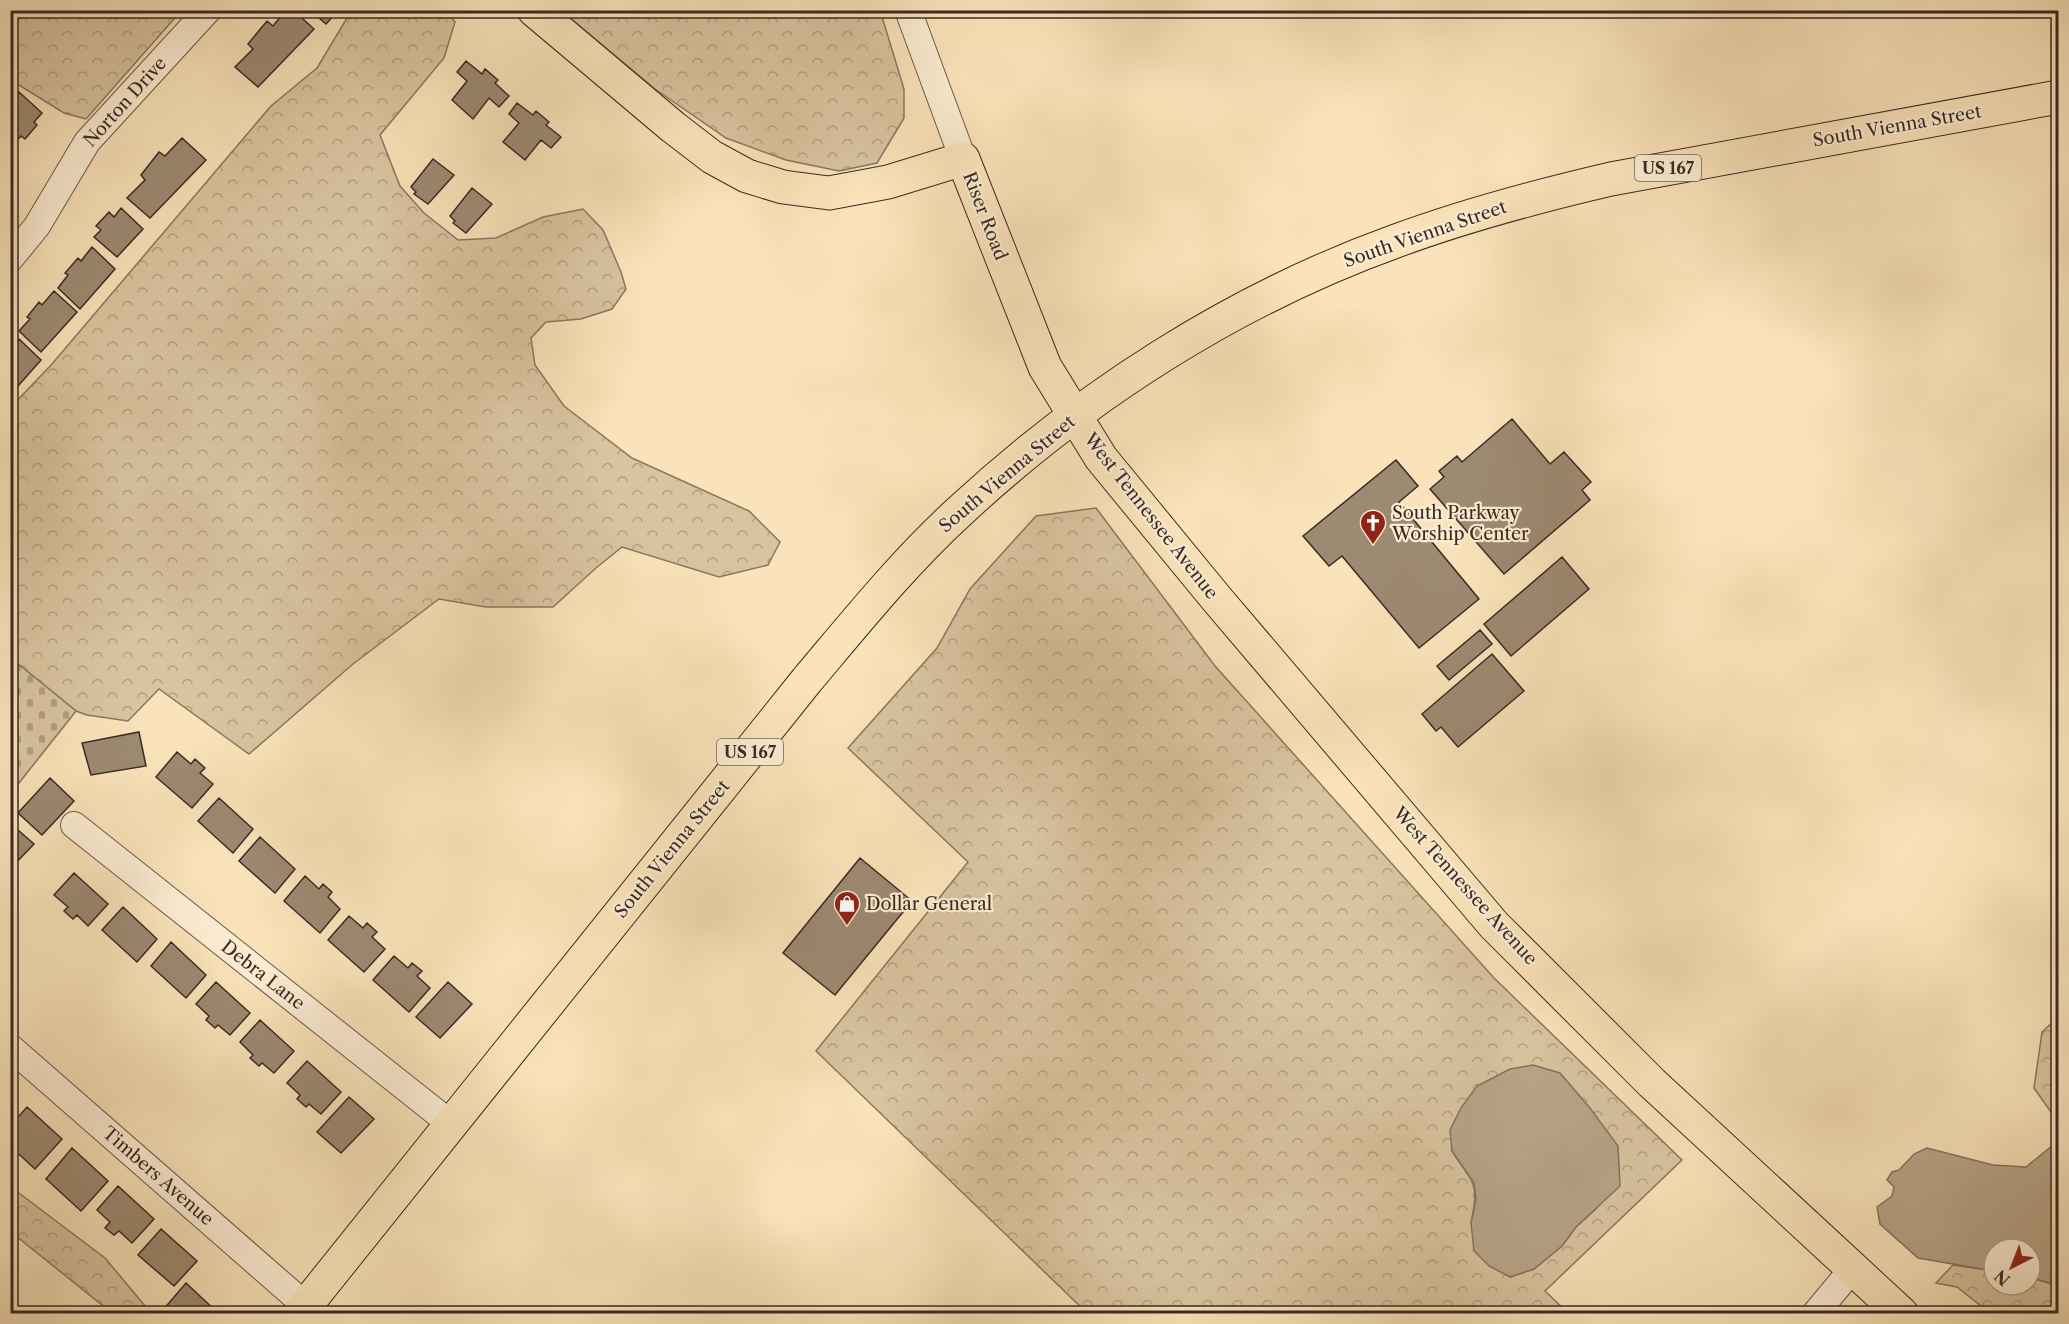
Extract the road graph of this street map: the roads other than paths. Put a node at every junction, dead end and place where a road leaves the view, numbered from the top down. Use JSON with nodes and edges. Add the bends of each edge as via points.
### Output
{"nodes":[{"id":1,"x":208,"y":10,"type":"edge"},
{"id":2,"x":534,"y":10,"type":"edge"},
{"id":3,"x":908,"y":10,"type":"edge"},
{"id":4,"x":2058,"y":97,"type":"edge"},
{"id":5,"x":963,"y":159,"type":"junction"},
{"id":6,"x":10,"y":259,"type":"edge"},
{"id":7,"x":1075,"y":416,"type":"junction"},
{"id":8,"x":74,"y":825,"type":"dead end"},
{"id":9,"x":10,"y":1047,"type":"edge"},
{"id":10,"x":451,"y":1124,"type":"junction"},
{"id":11,"x":1854,"y":1268,"type":"junction"},
{"id":12,"x":302,"y":1309,"type":"edge"},
{"id":13,"x":1815,"y":1314,"type":"edge"},
{"id":14,"x":1902,"y":1314,"type":"edge"}],
"edges":[{"from":1,"to":6,"type":"street","name":"Norton Drive","via":[[87,142],[37,226]]},
{"from":2,"to":5,"type":"main road","via":[[673,127],[712,157],[747,176],[783,187],[829,193],[888,182]]},
{"from":3,"to":5,"type":"street","name":"Riser Road"},
{"from":4,"to":7,"type":"main road","name":"South Vienna Street","number":"US 167","via":[[1611,178],[1472,215],[1341,263],[1246,309],[1161,357]]},
{"from":5,"to":7,"type":"main road","name":"Riser Road","via":[[1045,367]]},
{"from":7,"to":10,"type":"main road","name":"South Vienna Street","number":"US 167","via":[[960,511],[867,609]]},
{"from":7,"to":11,"type":"main road","name":"West Tennessee Avenue","via":[[1101,458],[1209,590],[1494,925],[1652,1083]]},
{"from":8,"to":10,"type":"street","name":"Debra Lane"},
{"from":9,"to":12,"type":"street","name":"Timbers Avenue"},
{"from":10,"to":12,"type":"main road","name":"South Vienna Street","number":"US 167"},
{"from":11,"to":13,"type":"street"},
{"from":11,"to":14,"type":"main road","name":"West Tennessee Avenue"}]}
